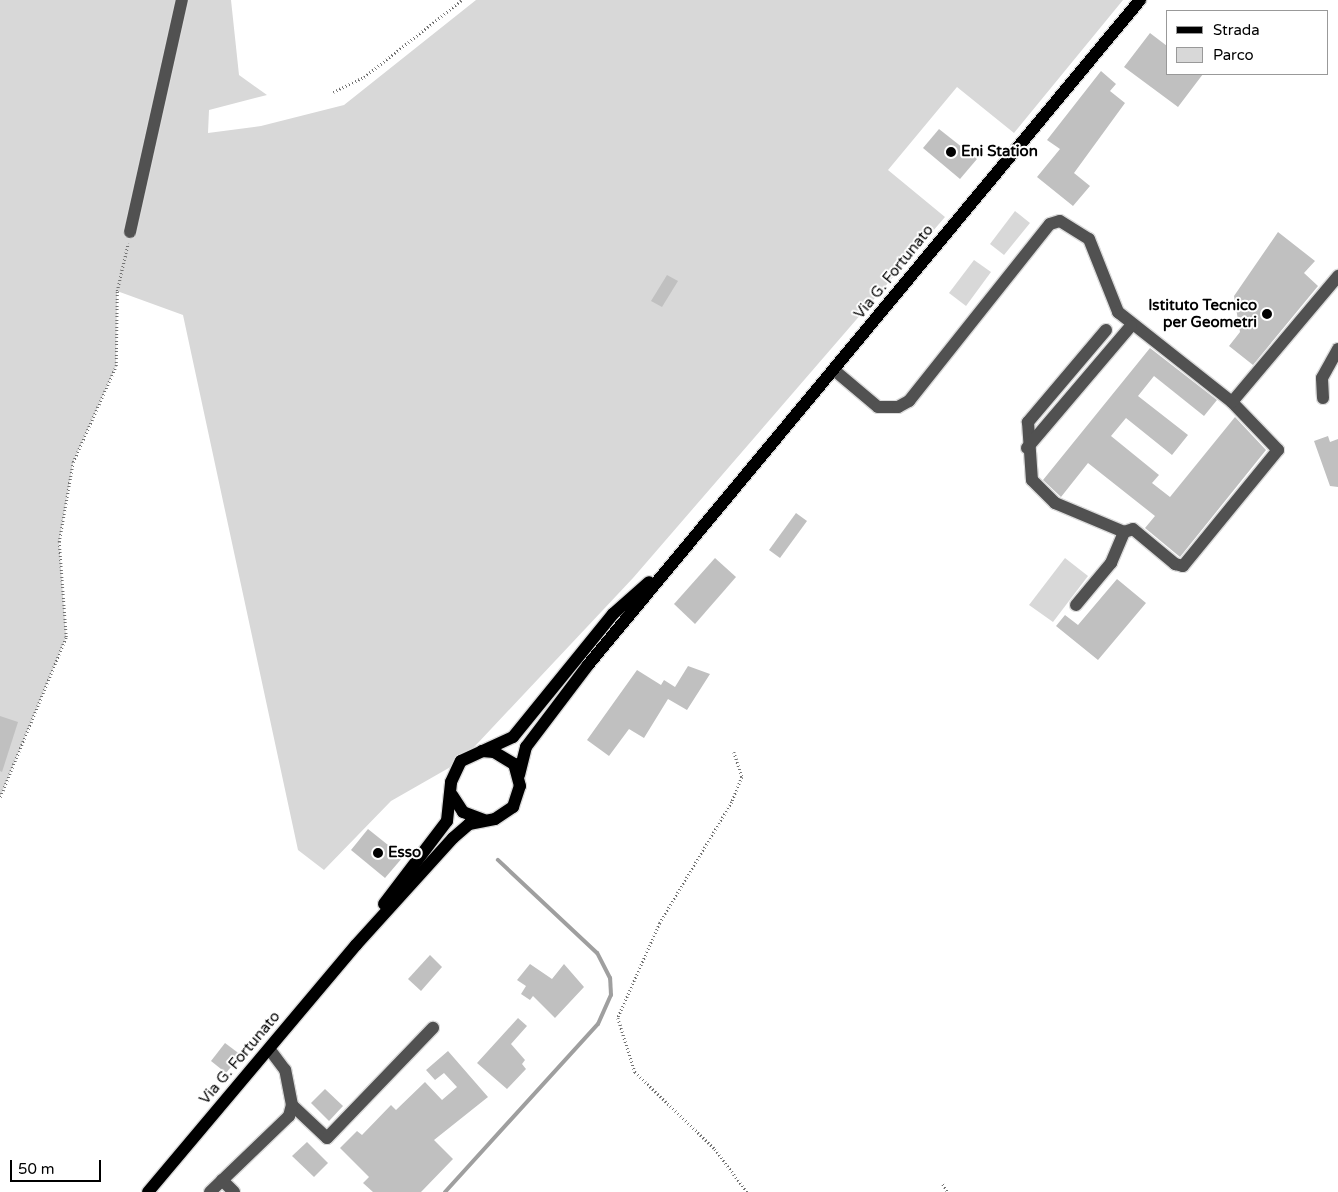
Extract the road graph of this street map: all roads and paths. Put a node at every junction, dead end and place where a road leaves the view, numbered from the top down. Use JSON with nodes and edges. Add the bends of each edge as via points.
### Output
{"nodes":[{"id":1,"x":182,"y":0,"type":"edge"},
{"id":2,"x":462,"y":0,"type":"edge"},
{"id":3,"x":1140,"y":0,"type":"edge"},
{"id":4,"x":333,"y":92,"type":"dead end"},
{"id":5,"x":130,"y":232,"type":"joint"},
{"id":6,"x":1338,"y":276,"type":"edge"},
{"id":7,"x":1131,"y":326,"type":"junction"},
{"id":8,"x":1106,"y":330,"type":"dead end"},
{"id":9,"x":1338,"y":349,"type":"edge"},
{"id":10,"x":834,"y":370,"type":"junction"},
{"id":11,"x":1323,"y":398,"type":"dead end"},
{"id":12,"x":1232,"y":402,"type":"junction"},
{"id":13,"x":1027,"y":448,"type":"junction"},
{"id":14,"x":1124,"y":532,"type":"junction"},
{"id":15,"x":671,"y":562,"type":"junction"},
{"id":16,"x":1076,"y":605,"type":"dead end"},
{"id":17,"x":482,"y":751,"type":"junction"},
{"id":18,"x":734,"y":752,"type":"dead end"},
{"id":19,"x":519,"y":775,"type":"junction"},
{"id":20,"x":452,"y":793,"type":"junction"},
{"id":21,"x":0,"y":798,"type":"edge"},
{"id":22,"x":484,"y":820,"type":"junction"},
{"id":23,"x":356,"y":945,"type":"junction"},
{"id":24,"x":433,"y":1028,"type":"dead end"},
{"id":25,"x":269,"y":1049,"type":"junction"},
{"id":26,"x":292,"y":1106,"type":"junction"},
{"id":27,"x":222,"y":1180,"type":"junction"},
{"id":28,"x":944,"y":1184,"type":"dead end"},
{"id":29,"x":148,"y":1192,"type":"edge"},
{"id":30,"x":210,"y":1192,"type":"edge"},
{"id":31,"x":234,"y":1192,"type":"edge"},
{"id":32,"x":747,"y":1192,"type":"edge"},
{"id":33,"x":948,"y":1192,"type":"edge"}],
"edges":[{"from":1,"to":5,"type":"street"},
{"from":2,"to":4,"type":"path","via":[[364,77]]},
{"from":3,"to":10,"type":"main road","name":"Via G. Fortunato"},
{"from":5,"to":21,"type":"path","via":[[117,291],[116,366],[72,462],[59,542],[66,636]]},
{"from":6,"to":12,"type":"street"},
{"from":7,"to":10,"type":"street","via":[[1111,300],[1089,239],[1060,221],[1050,224],[910,401],[890,409],[878,407]]},
{"from":7,"to":12,"type":"street"},
{"from":7,"to":13,"type":"street"},
{"from":8,"to":13,"type":"street","via":[[1028,422]]},
{"from":9,"to":11,"type":"street","via":[[1322,378]]},
{"from":10,"to":15,"type":"main road","name":"Via G. Fortunato"},
{"from":12,"to":14,"type":"street","via":[[1278,450],[1183,566],[1175,564],[1133,529]]},
{"from":13,"to":14,"type":"street","via":[[1032,480],[1043,495]]},
{"from":14,"to":16,"type":"street","via":[[1111,563]]},
{"from":15,"to":17,"type":"main road","via":[[613,614],[513,736]]},
{"from":15,"to":19,"type":"main road","via":[[526,747]]},
{"from":17,"to":19,"type":"main road","via":[[505,756]]},
{"from":17,"to":20,"type":"main road","via":[[471,754],[454,770]]},
{"from":18,"to":32,"type":"path","via":[[742,777],[732,802],[660,923],[618,1018],[636,1072],[715,1149]]},
{"from":19,"to":22,"type":"main road","via":[[520,791],[513,807],[500,817]]},
{"from":20,"to":22,"type":"main road","via":[[463,812]]},
{"from":20,"to":23,"type":"main road","via":[[447,821]]},
{"from":22,"to":23,"type":"main road","via":[[468,824],[453,838]]},
{"from":23,"to":25,"type":"main road","name":"Via G. Fortunato"},
{"from":24,"to":26,"type":"street","via":[[327,1138]]},
{"from":25,"to":26,"type":"street","via":[[285,1070]]},
{"from":25,"to":29,"type":"main road","name":"Via G. Fortunato"},
{"from":26,"to":27,"type":"street","via":[[289,1116]]},
{"from":27,"to":30,"type":"street"},
{"from":27,"to":31,"type":"street"},
{"from":28,"to":33,"type":"path"}]}
